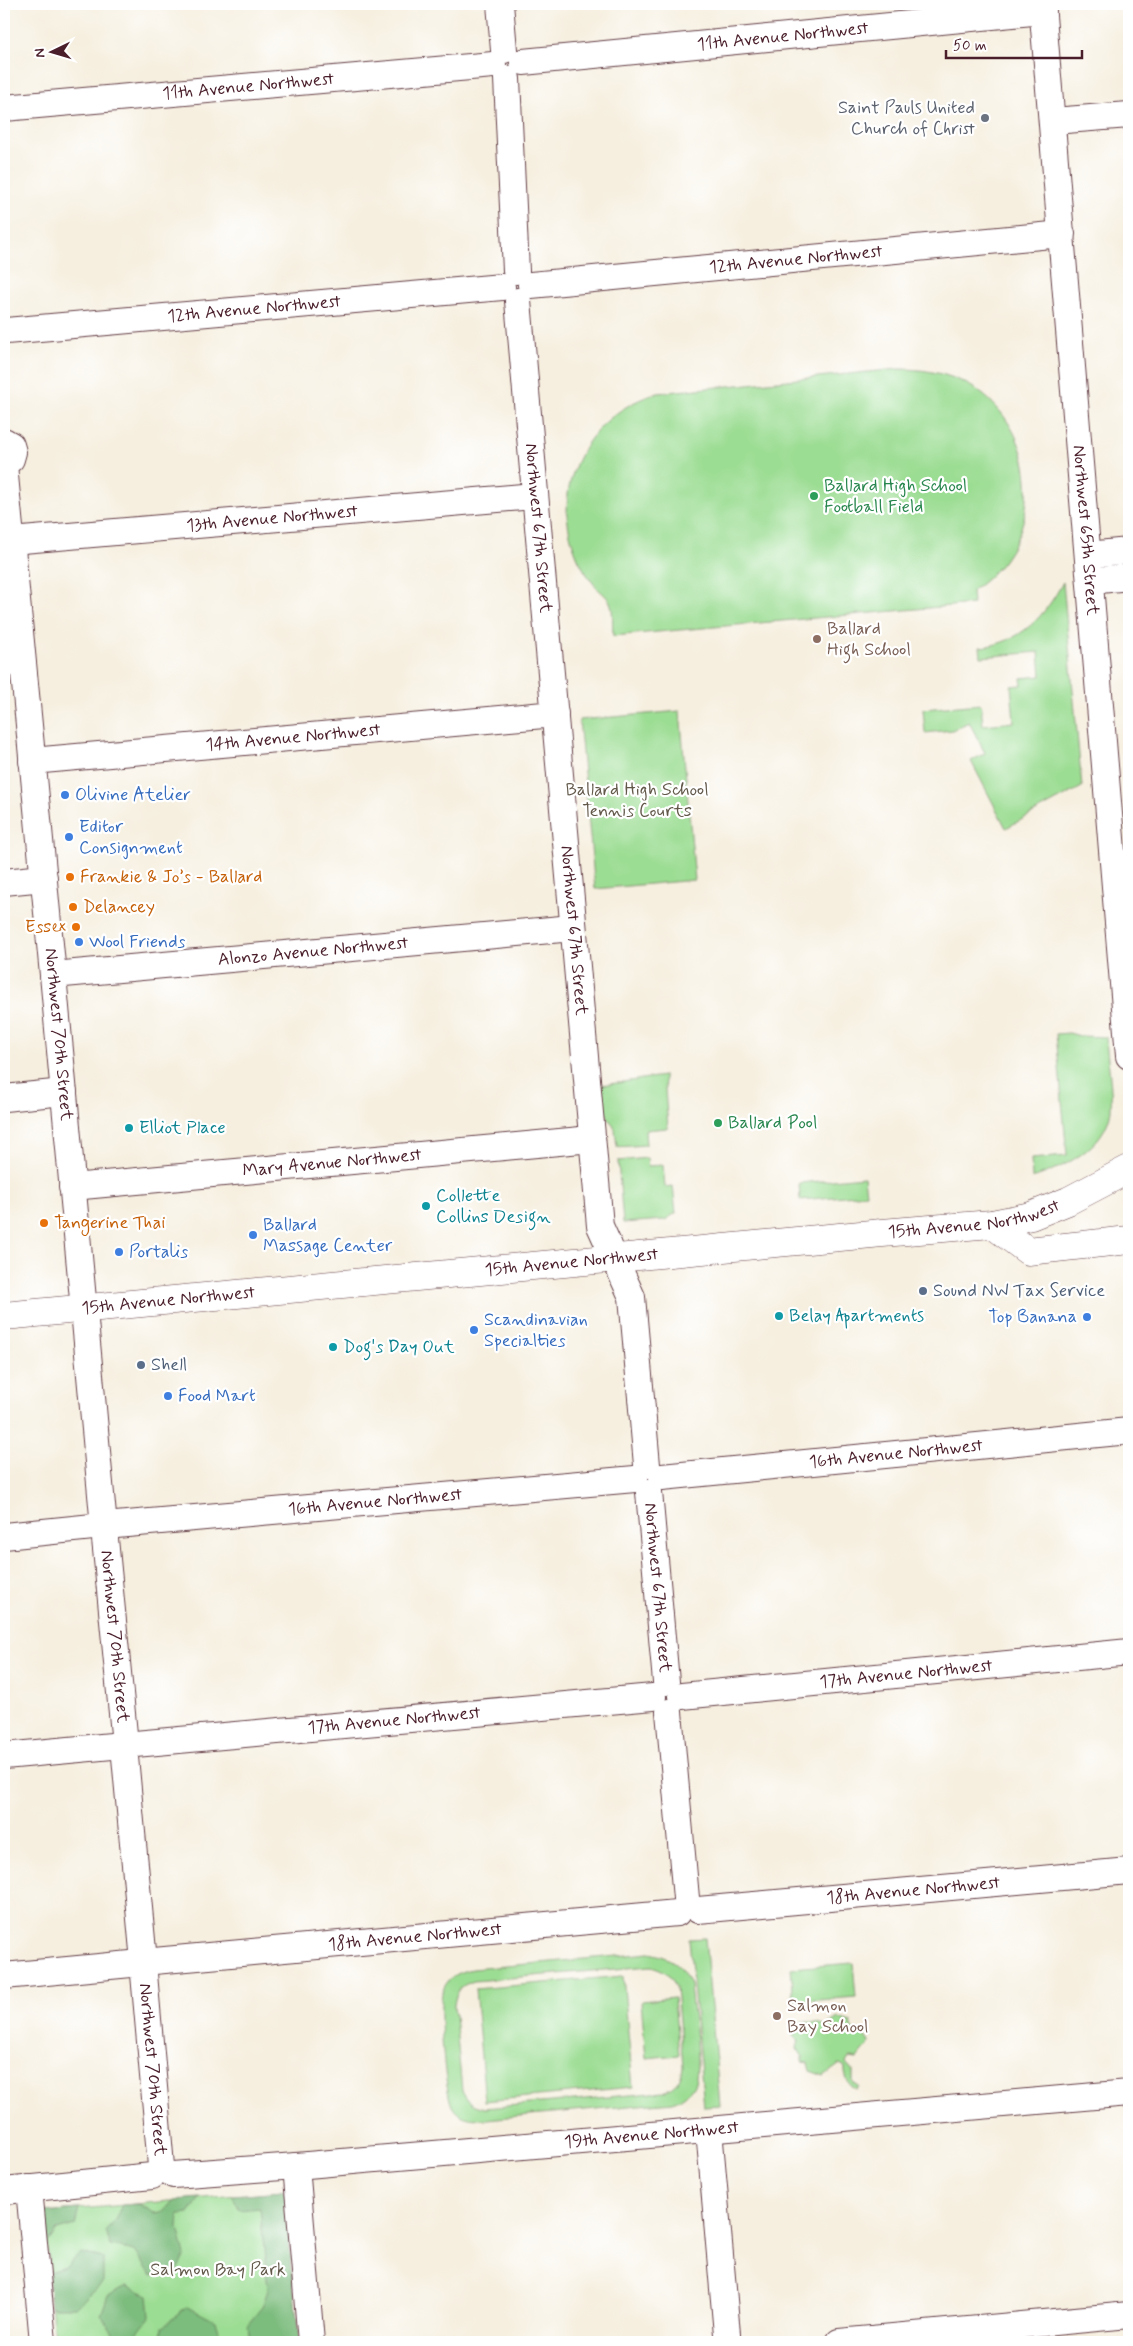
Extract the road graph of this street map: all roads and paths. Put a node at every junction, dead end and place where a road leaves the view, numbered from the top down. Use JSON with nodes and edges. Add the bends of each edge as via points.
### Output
{"nodes":[{"id":1,"x":500,"y":4,"type":"edge"},
{"id":2,"x":1042,"y":7,"type":"edge"},
{"id":3,"x":507,"y":64,"type":"junction"},
{"id":4,"x":4,"y":108,"type":"edge"},
{"id":5,"x":1129,"y":114,"type":"edge"},
{"id":6,"x":1053,"y":120,"type":"junction"},
{"id":7,"x":1062,"y":234,"type":"junction"},
{"id":8,"x":517,"y":286,"type":"junction"},
{"id":9,"x":5,"y":331,"type":"edge"},
{"id":10,"x":4,"y":441,"type":"edge"},
{"id":11,"x":4,"y":464,"type":"edge"},
{"id":12,"x":534,"y":496,"type":"junction"},
{"id":13,"x":12,"y":541,"type":"junction"},
{"id":14,"x":1129,"y":551,"type":"edge"},
{"id":15,"x":1088,"y":555,"type":"junction"},
{"id":16,"x":1129,"y":577,"type":"edge"},
{"id":17,"x":1090,"y":581,"type":"junction"},
{"id":18,"x":14,"y":667,"type":"edge"},
{"id":19,"x":555,"y":714,"type":"junction"},
{"id":20,"x":32,"y":761,"type":"junction"},
{"id":21,"x":44,"y":878,"type":"junction"},
{"id":22,"x":4,"y":882,"type":"edge"},
{"id":23,"x":573,"y":928,"type":"junction"},
{"id":24,"x":53,"y":975,"type":"junction"},
{"id":25,"x":1129,"y":1056,"type":"edge"},
{"id":26,"x":64,"y":1092,"type":"junction"},
{"id":27,"x":4,"y":1098,"type":"edge"},
{"id":28,"x":592,"y":1140,"type":"junction"},
{"id":29,"x":1129,"y":1169,"type":"edge"},
{"id":30,"x":72,"y":1187,"type":"junction"},
{"id":31,"x":992,"y":1224,"type":"junction"},
{"id":32,"x":1129,"y":1240,"type":"edge"},
{"id":33,"x":614,"y":1259,"type":"junction"},
{"id":34,"x":83,"y":1310,"type":"junction"},
{"id":35,"x":4,"y":1316,"type":"edge"},
{"id":36,"x":1129,"y":1432,"type":"edge"},
{"id":37,"x":648,"y":1478,"type":"junction"},
{"id":38,"x":104,"y":1527,"type":"junction"},
{"id":39,"x":4,"y":1536,"type":"edge"},
{"id":40,"x":1129,"y":1652,"type":"edge"},
{"id":41,"x":668,"y":1697,"type":"junction"},
{"id":42,"x":124,"y":1745,"type":"junction"},
{"id":43,"x":4,"y":1756,"type":"edge"},
{"id":44,"x":1129,"y":1871,"type":"edge"},
{"id":45,"x":687,"y":1907,"type":"junction"},
{"id":46,"x":143,"y":1962,"type":"junction"},
{"id":47,"x":4,"y":1976,"type":"edge"},
{"id":48,"x":1129,"y":2093,"type":"edge"},
{"id":49,"x":709,"y":2130,"type":"junction"},
{"id":50,"x":296,"y":2166,"type":"junction"},
{"id":51,"x":162,"y":2172,"type":"junction"},
{"id":52,"x":29,"y":2188,"type":"junction"},
{"id":53,"x":4,"y":2191,"type":"edge"},
{"id":54,"x":1129,"y":2314,"type":"edge"},
{"id":55,"x":729,"y":2340,"type":"edge"},
{"id":56,"x":43,"y":2342,"type":"edge"},
{"id":57,"x":311,"y":2342,"type":"edge"},
{"id":58,"x":839,"y":2342,"type":"edge"}],
"edges":[{"from":1,"to":3,"type":"street","name":"Northwest 67th Street"},
{"from":2,"to":3,"type":"street","name":"11th Avenue Northwest"},
{"from":2,"to":6,"type":"street","name":"Northwest 65th Street"},
{"from":3,"to":4,"type":"street","name":"11th Avenue Northwest"},
{"from":3,"to":8,"type":"street","name":"Northwest 67th Street"},
{"from":5,"to":6,"type":"street"},
{"from":6,"to":7,"type":"street","name":"Northwest 65th Street"},
{"from":7,"to":8,"type":"street","name":"12th Avenue Northwest"},
{"from":7,"to":15,"type":"street","name":"Northwest 65th Street"},
{"from":8,"to":9,"type":"street","name":"12th Avenue Northwest"},
{"from":8,"to":12,"type":"street","name":"Northwest 67th Street"},
{"from":10,"to":11,"type":"street","via":[[11,445],[13,452],[11,459]]},
{"from":11,"to":13,"type":"street","name":"Northwest 70th Street"},
{"from":12,"to":13,"type":"street","name":"13th Avenue Northwest"},
{"from":12,"to":19,"type":"street","name":"Northwest 67th Street"},
{"from":13,"to":18,"type":"street","name":"Northwest 70th Street"},
{"from":14,"to":15,"type":"street"},
{"from":15,"to":17,"type":"street","name":"Northwest 65th Street"},
{"from":16,"to":17,"type":"street"},
{"from":17,"to":25,"type":"street","name":"Northwest 65th Street"},
{"from":18,"to":20,"type":"street","name":"Northwest 70th Street"},
{"from":19,"to":20,"type":"street","name":"14th Avenue Northwest"},
{"from":19,"to":23,"type":"street","name":"Northwest 67th Street"},
{"from":20,"to":21,"type":"street","name":"Northwest 70th Street"},
{"from":21,"to":22,"type":"street"},
{"from":21,"to":24,"type":"street","name":"Northwest 70th Street"},
{"from":23,"to":24,"type":"street","name":"Alonzo Avenue Northwest"},
{"from":23,"to":28,"type":"street","name":"Northwest 67th Street"},
{"from":24,"to":26,"type":"street","name":"Northwest 70th Street"},
{"from":26,"to":27,"type":"street"},
{"from":26,"to":30,"type":"street","name":"Northwest 70th Street"},
{"from":28,"to":30,"type":"street","name":"Mary Avenue Northwest"},
{"from":28,"to":33,"type":"street","name":"Northwest 67th Street","via":[[600,1226]]},
{"from":29,"to":31,"type":"main road","name":"15th Avenue Northwest","via":[[1050,1209]]},
{"from":30,"to":34,"type":"street","name":"Northwest 70th Street"},
{"from":31,"to":32,"type":"main road","via":[[1028,1251]]},
{"from":31,"to":33,"type":"main road","name":"15th Avenue Northwest"},
{"from":33,"to":34,"type":"main road","name":"15th Avenue Northwest"},
{"from":33,"to":37,"type":"street","name":"Northwest 67th Street","via":[[632,1297]]},
{"from":34,"to":35,"type":"main road","name":"15th Avenue Northwest"},
{"from":34,"to":38,"type":"street","name":"Northwest 70th Street"},
{"from":36,"to":37,"type":"street","name":"16th Avenue Northwest"},
{"from":37,"to":38,"type":"street","name":"16th Avenue Northwest"},
{"from":37,"to":41,"type":"street","name":"Northwest 67th Street"},
{"from":38,"to":39,"type":"street","name":"16th Avenue Northwest"},
{"from":38,"to":42,"type":"street","name":"Northwest 70th Street"},
{"from":40,"to":41,"type":"street","name":"17th Avenue Northwest"},
{"from":41,"to":42,"type":"street","name":"17th Avenue Northwest"},
{"from":41,"to":45,"type":"street","name":"Northwest 67th Street"},
{"from":42,"to":43,"type":"street","name":"17th Avenue Northwest"},
{"from":42,"to":46,"type":"street","name":"Northwest 70th Street"},
{"from":44,"to":45,"type":"street","name":"18th Avenue Northwest"},
{"from":45,"to":46,"type":"street","name":"18th Avenue Northwest"},
{"from":46,"to":47,"type":"street","name":"18th Avenue Northwest"},
{"from":46,"to":51,"type":"street","name":"Northwest 70th Street"},
{"from":48,"to":49,"type":"street","name":"19th Avenue Northwest"},
{"from":49,"to":50,"type":"street","name":"19th Avenue Northwest"},
{"from":49,"to":55,"type":"street"},
{"from":50,"to":51,"type":"street","name":"19th Avenue Northwest"},
{"from":50,"to":57,"type":"street"},
{"from":51,"to":52,"type":"street","name":"19th Avenue Northwest"},
{"from":52,"to":53,"type":"street","name":"19th Avenue Northwest"},
{"from":52,"to":56,"type":"street"},
{"from":54,"to":58,"type":"street"}]}
